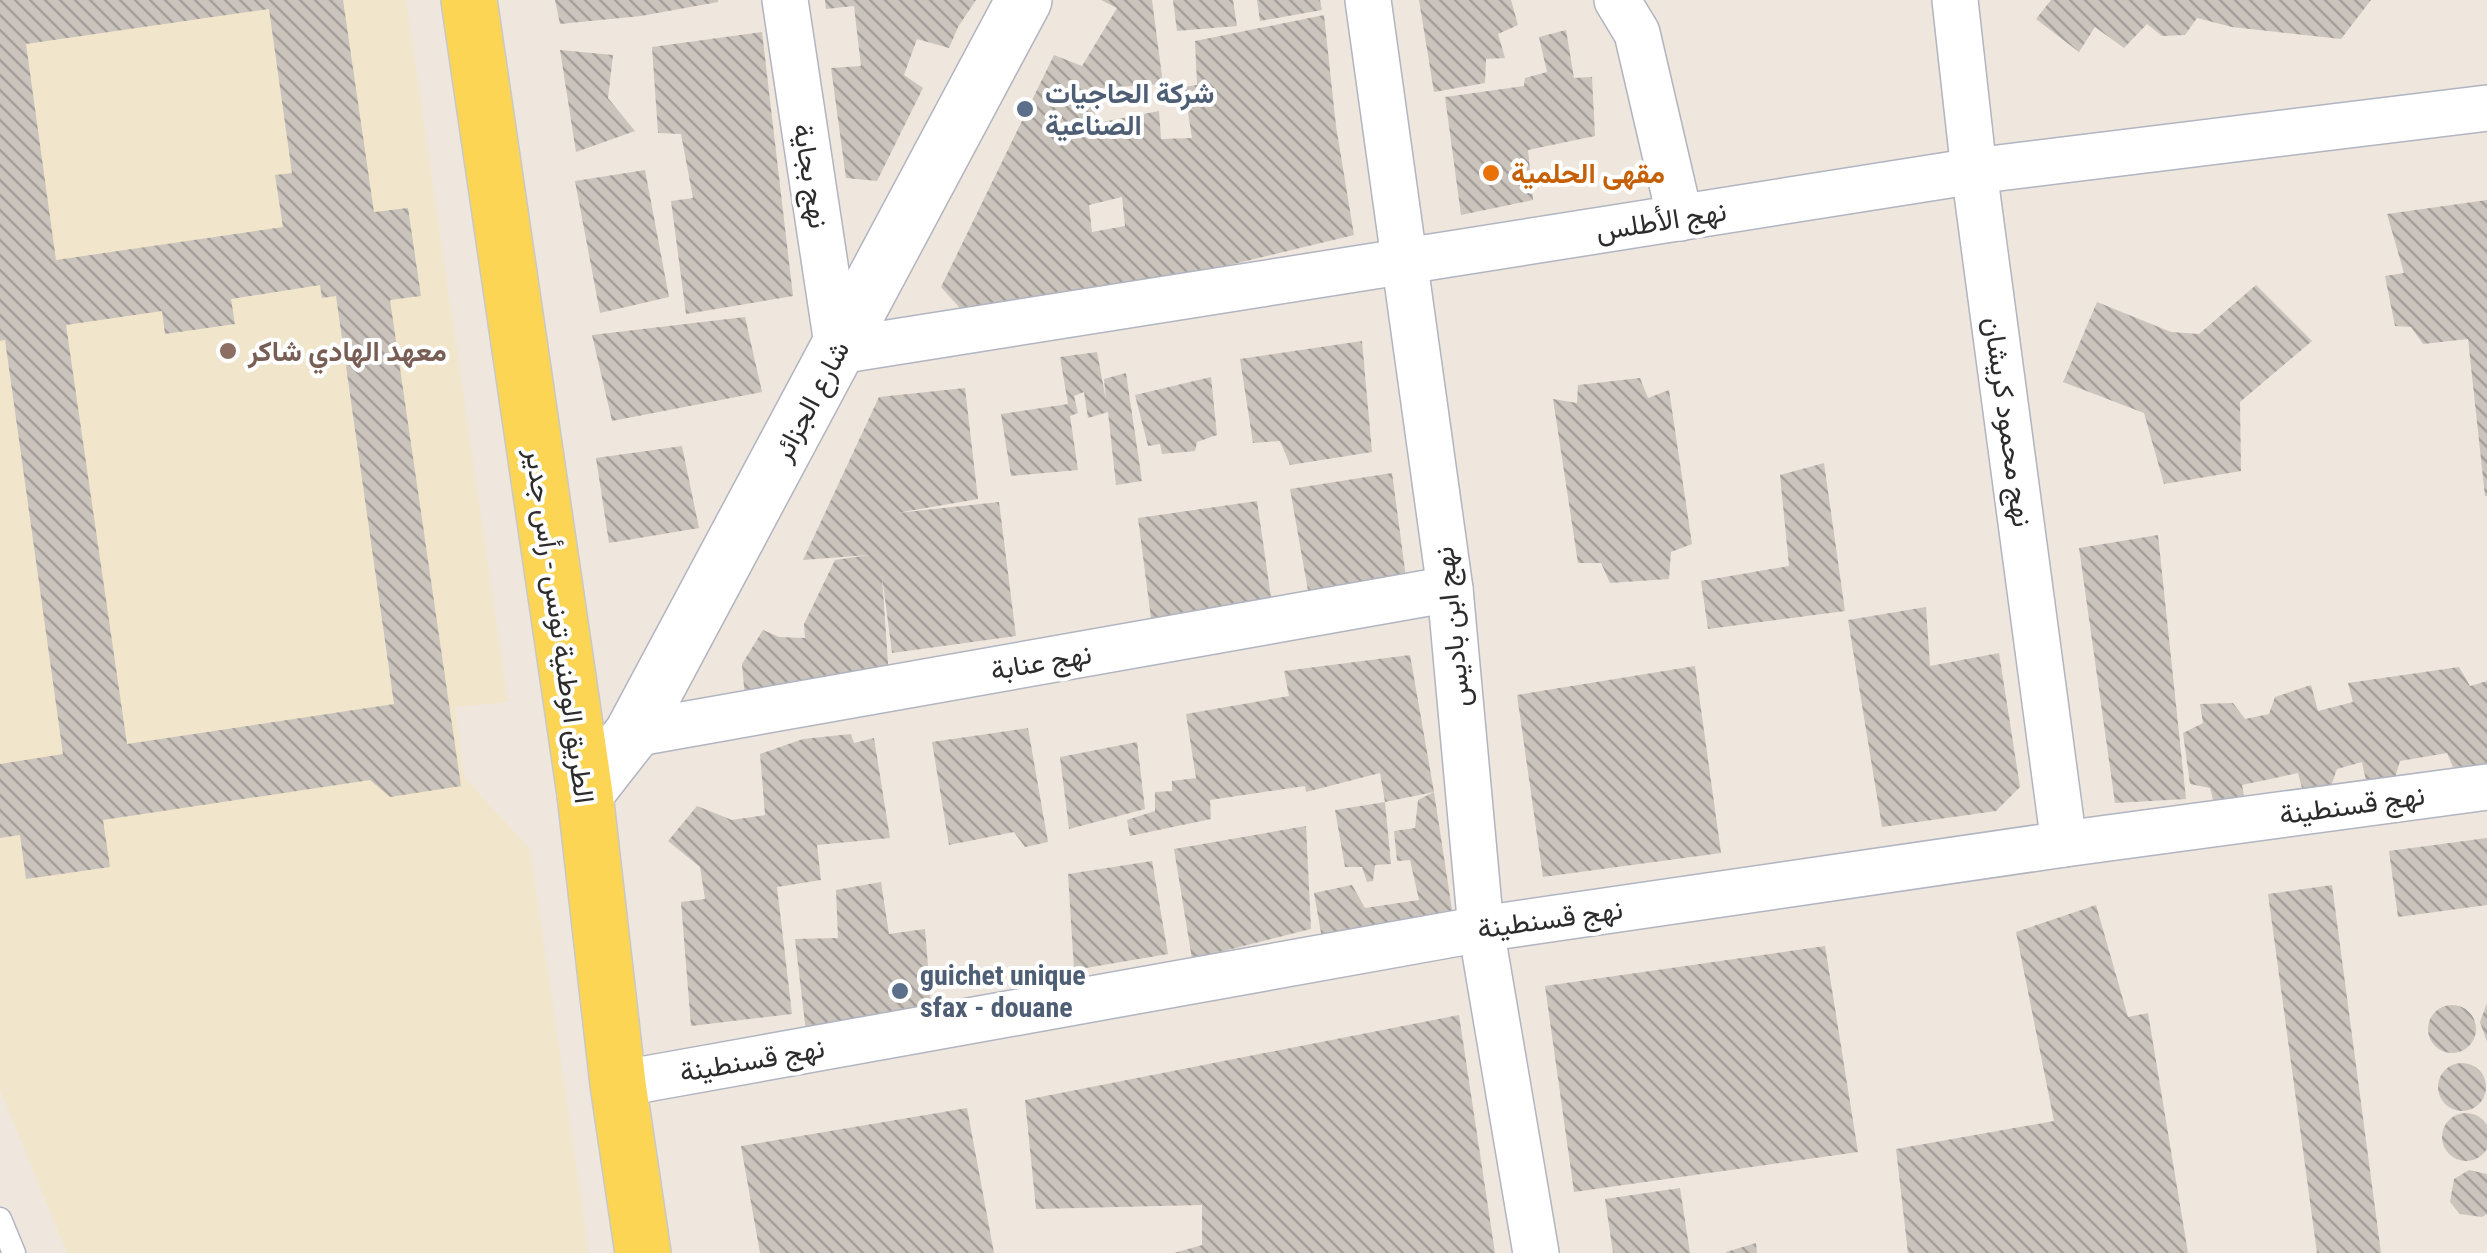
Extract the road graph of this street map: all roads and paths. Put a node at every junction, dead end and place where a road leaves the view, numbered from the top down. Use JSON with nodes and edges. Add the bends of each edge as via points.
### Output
{"nodes":[{"id":1,"x":469,"y":0,"type":"edge"},
{"id":2,"x":785,"y":0,"type":"edge"},
{"id":3,"x":1024,"y":0,"type":"edge"},
{"id":4,"x":1368,"y":0,"type":"edge"},
{"id":5,"x":1617,"y":0,"type":"edge"},
{"id":6,"x":1955,"y":0,"type":"edge"},
{"id":7,"x":2487,"y":108,"type":"edge"},
{"id":8,"x":1974,"y":172,"type":"junction"},
{"id":9,"x":1680,"y":218,"type":"junction"},
{"id":10,"x":1402,"y":263,"type":"junction"},
{"id":11,"x":838,"y":352,"type":"junction"},
{"id":12,"x":1450,"y":589,"type":"junction"},
{"id":13,"x":632,"y":734,"type":"junction"},
{"id":14,"x":2487,"y":787,"type":"edge"},
{"id":15,"x":585,"y":794,"type":"junction"},
{"id":16,"x":2064,"y":844,"type":"junction"},
{"id":17,"x":1482,"y":928,"type":"junction"},
{"id":18,"x":618,"y":1084,"type":"junction"},
{"id":19,"x":0,"y":1218,"type":"edge"},
{"id":20,"x":14,"y":1253,"type":"edge"},
{"id":21,"x":642,"y":1253,"type":"edge"},
{"id":22,"x":1536,"y":1253,"type":"edge"}],
"edges":[{"from":1,"to":15,"type":"main road","name":"الطريق الوطنية تونس - رأس جدير"},
{"from":2,"to":11,"type":"street","name":"نهج بجاية"},
{"from":3,"to":11,"type":"street","name":"شارع الجزائر"},
{"from":4,"to":10,"type":"street","name":"نهج ابن باديس"},
{"from":5,"to":9,"type":"street","via":[[1637,33]]},
{"from":6,"to":8,"type":"street","name":"نهج محمود كريشان"},
{"from":7,"to":8,"type":"street","name":"نهج الأطلس"},
{"from":8,"to":9,"type":"street","name":"نهج الأطلس"},
{"from":8,"to":16,"type":"street","name":"نهج محمود كريشان"},
{"from":9,"to":10,"type":"street","name":"نهج الأطلس"},
{"from":10,"to":11,"type":"street","name":"نهج الأطلس"},
{"from":10,"to":12,"type":"street","name":"نهج ابن باديس"},
{"from":11,"to":13,"type":"street","name":"شارع الجزائر"},
{"from":12,"to":13,"type":"street","name":"نهج عنابة"},
{"from":12,"to":17,"type":"street","name":"نهج ابن باديس"},
{"from":13,"to":15,"type":"street","name":"شارع الجزائر"},
{"from":14,"to":16,"type":"street","name":"نهج قسنطينة"},
{"from":15,"to":18,"type":"main road","name":"الطريق الوطنية تونس - رأس جدير"},
{"from":16,"to":17,"type":"street","name":"نهج قسنطينة"},
{"from":17,"to":18,"type":"street","name":"نهج قسنطينة"},
{"from":17,"to":22,"type":"street","name":"نهج ابن باديس"},
{"from":18,"to":21,"type":"main road","name":"الطريق الوطنية تونس - رأس جدير"},
{"from":19,"to":20,"type":"lane"}]}
